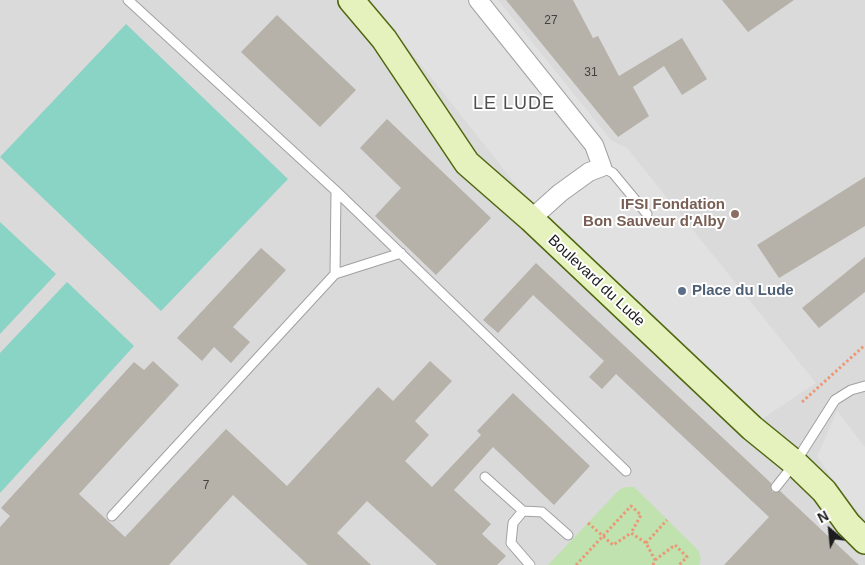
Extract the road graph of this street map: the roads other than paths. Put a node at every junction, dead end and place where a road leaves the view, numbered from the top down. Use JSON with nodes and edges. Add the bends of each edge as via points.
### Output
{"nodes":[{"id":1,"x":128,"y":0,"type":"edge"},
{"id":2,"x":352,"y":0,"type":"edge"},
{"id":3,"x":478,"y":0,"type":"edge"},
{"id":4,"x":602,"y":166,"type":"junction"},
{"id":5,"x":336,"y":191,"type":"junction"},
{"id":6,"x":647,"y":214,"type":"dead end"},
{"id":7,"x":531,"y":219,"type":"junction"},
{"id":8,"x":401,"y":253,"type":"junction"},
{"id":9,"x":335,"y":274,"type":"junction"},
{"id":10,"x":865,"y":386,"type":"edge"},
{"id":11,"x":795,"y":463,"type":"junction"},
{"id":12,"x":626,"y":471,"type":"dead end"},
{"id":13,"x":486,"y":477,"type":"dead end"},
{"id":14,"x":776,"y":487,"type":"dead end"},
{"id":15,"x":524,"y":511,"type":"junction"},
{"id":16,"x":112,"y":516,"type":"dead end"},
{"id":17,"x":568,"y":534,"type":"dead end"},
{"id":18,"x":865,"y":541,"type":"edge"},
{"id":19,"x":530,"y":565,"type":"edge"}],
"edges":[{"from":1,"to":5,"type":"lane"},
{"from":2,"to":7,"type":"main road","name":"Boulevard du Lude","via":[[384,39],[467,163]]},
{"from":3,"to":4,"type":"street","via":[[594,145]]},
{"from":4,"to":6,"type":"lane","via":[[612,173]]},
{"from":4,"to":7,"type":"street","via":[[588,172]]},
{"from":5,"to":8,"type":"lane"},
{"from":5,"to":9,"type":"lane"},
{"from":7,"to":11,"type":"main road","name":"Boulevard du Lude","via":[[752,428]]},
{"from":8,"to":9,"type":"lane"},
{"from":8,"to":12,"type":"lane"},
{"from":9,"to":16,"type":"lane"},
{"from":10,"to":11,"type":"lane","via":[[835,400]]},
{"from":11,"to":14,"type":"lane"},
{"from":11,"to":18,"type":"main road","name":"Boulevard du Lude","via":[[824,491]]},
{"from":13,"to":15,"type":"lane"},
{"from":15,"to":17,"type":"lane","via":[[542,512]]},
{"from":15,"to":19,"type":"lane","via":[[513,523],[511,544]]}]}
